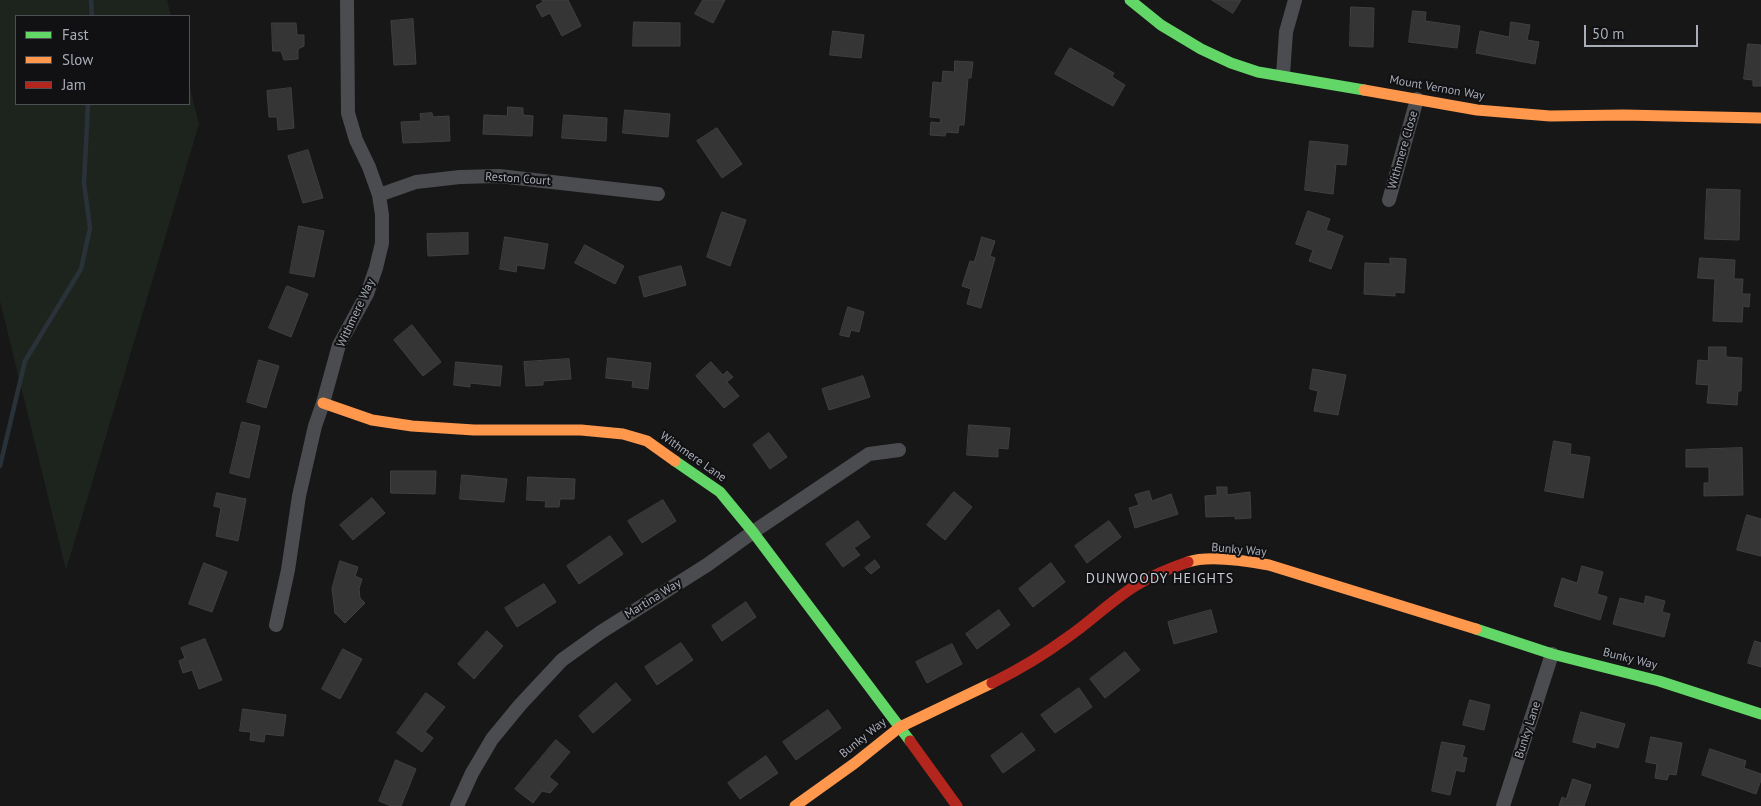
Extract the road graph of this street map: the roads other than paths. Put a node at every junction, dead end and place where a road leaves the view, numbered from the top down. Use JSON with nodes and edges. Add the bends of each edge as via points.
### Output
{"nodes":[{"id":1,"x":347,"y":0,"type":"edge"},
{"id":2,"x":1130,"y":0,"type":"edge"},
{"id":3,"x":1295,"y":0,"type":"edge"},
{"id":4,"x":1283,"y":75,"type":"junction"},
{"id":5,"x":1417,"y":99,"type":"junction"},
{"id":6,"x":1761,"y":118,"type":"edge"},
{"id":7,"x":658,"y":194,"type":"dead end"},
{"id":8,"x":380,"y":195,"type":"junction"},
{"id":9,"x":1389,"y":200,"type":"dead end"},
{"id":10,"x":323,"y":403,"type":"junction"},
{"id":11,"x":899,"y":450,"type":"dead end"},
{"id":12,"x":753,"y":532,"type":"junction"},
{"id":13,"x":276,"y":625,"type":"dead end"},
{"id":14,"x":1552,"y":654,"type":"junction"},
{"id":15,"x":1761,"y":714,"type":"edge"},
{"id":16,"x":900,"y":727,"type":"junction"},
{"id":17,"x":457,"y":806,"type":"edge"},
{"id":18,"x":795,"y":806,"type":"edge"},
{"id":19,"x":957,"y":806,"type":"edge"},
{"id":20,"x":1503,"y":806,"type":"edge"}],
"edges":[{"from":1,"to":8,"type":"street","name":"Withmere Way","via":[[348,113]]},
{"from":2,"to":4,"type":"street","name":"Mount Vernon Way","via":[[1161,25],[1201,49],[1258,72]]},
{"from":3,"to":4,"type":"street","via":[[1286,32]]},
{"from":4,"to":5,"type":"street","name":"Mount Vernon Way"},
{"from":5,"to":6,"type":"street","name":"Mount Vernon Way","via":[[1477,110],[1550,116]]},
{"from":5,"to":9,"type":"street","name":"Withmere Close"},
{"from":7,"to":8,"type":"street","name":"Reston Court","via":[[499,176],[416,182]]},
{"from":8,"to":10,"type":"street","name":"Withmere Way","via":[[382,243],[376,268],[367,294],[340,345]]},
{"from":10,"to":12,"type":"street","name":"Withmere Lane","via":[[372,420],[412,426],[623,434],[646,441],[720,492]]},
{"from":10,"to":13,"type":"street","name":"Withmere Way","via":[[314,426],[299,496]]},
{"from":11,"to":12,"type":"street","name":"Martina Way","via":[[869,454]]},
{"from":12,"to":16,"type":"street","name":"Withmere Lane"},
{"from":12,"to":17,"type":"street","name":"Martina Way","via":[[562,660],[492,739]]},
{"from":14,"to":15,"type":"street","name":"Bunky Way","via":[[1659,681]]},
{"from":14,"to":16,"type":"street","name":"Bunky Way","via":[[1269,565],[1244,561],[1192,561],[1136,585],[1067,638],[1006,676]]},
{"from":14,"to":20,"type":"street","name":"Bunky Lane"},
{"from":16,"to":18,"type":"street","name":"Bunky Way"},
{"from":16,"to":19,"type":"street","name":"Withmere Lane"}]}
